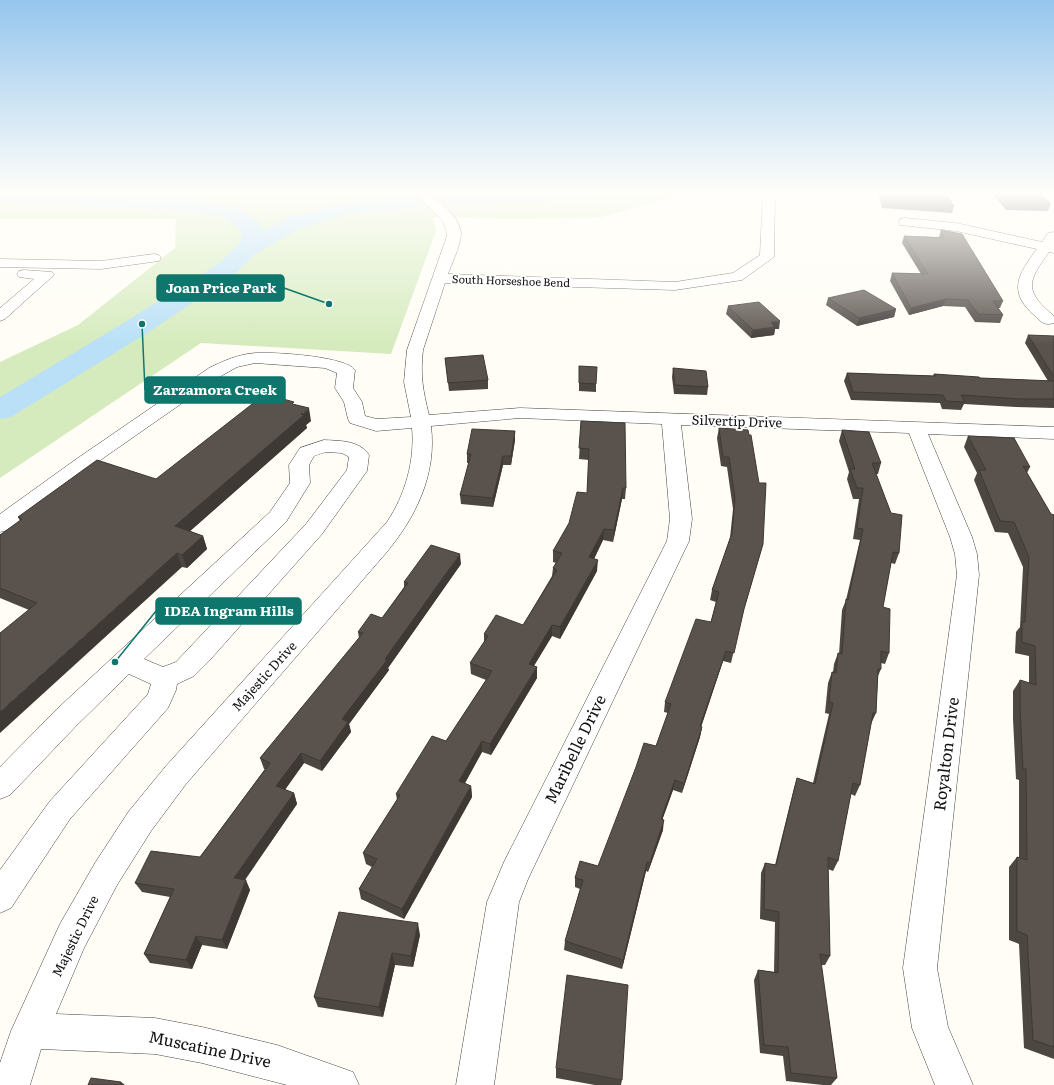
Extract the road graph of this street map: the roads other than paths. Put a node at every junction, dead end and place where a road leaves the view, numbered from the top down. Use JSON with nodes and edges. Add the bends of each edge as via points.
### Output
{"nodes":[{"id":1,"x":451,"y":244,"type":"edge"},
{"id":2,"x":767,"y":244,"type":"edge"},
{"id":3,"x":1030,"y":244,"type":"edge"},
{"id":4,"x":1050,"y":248,"type":"edge"},
{"id":5,"x":154,"y":258,"type":"dead end"},
{"id":6,"x":0,"y":263,"type":"edge"},
{"id":7,"x":0,"y":274,"type":"edge"},
{"id":8,"x":440,"y":278,"type":"junction"},
{"id":9,"x":0,"y":316,"type":"edge"},
{"id":10,"x":1049,"y":320,"type":"dead end"},
{"id":11,"x":671,"y":419,"type":"junction"},
{"id":12,"x":421,"y":423,"type":"junction"},
{"id":13,"x":916,"y":427,"type":"junction"},
{"id":14,"x":1054,"y":433,"type":"edge"},
{"id":15,"x":0,"y":525,"type":"edge"},
{"id":16,"x":126,"y":661,"type":"junction"},
{"id":17,"x":164,"y":678,"type":"junction"},
{"id":18,"x":0,"y":786,"type":"edge"},
{"id":19,"x":0,"y":897,"type":"edge"},
{"id":20,"x":29,"y":1030,"type":"junction"},
{"id":21,"x":11,"y":1085,"type":"edge"},
{"id":22,"x":340,"y":1085,"type":"edge"},
{"id":23,"x":475,"y":1085,"type":"edge"},
{"id":24,"x":954,"y":1085,"type":"edge"}],
"edges":[{"from":1,"to":8,"type":"street","name":"Majestic Drive"},
{"from":2,"to":8,"type":"street","name":"South Horseshoe Bend","via":[[767,258],[737,278],[675,286]]},
{"from":3,"to":4,"type":"street"},
{"from":4,"to":10,"type":"street","via":[[1023,282],[1029,303]]},
{"from":5,"to":6,"type":"street","via":[[101,265]]},
{"from":7,"to":9,"type":"street","via":[[47,275]]},
{"from":8,"to":12,"type":"street","name":"Majestic Drive","via":[[415,350],[412,368],[412,386]]},
{"from":11,"to":12,"type":"street","name":"Silvertip Drive","via":[[520,413]]},
{"from":11,"to":13,"type":"street","name":"Silvertip Drive"},
{"from":11,"to":23,"type":"street","name":"Maribelle Drive","via":[[681,519],[678,541],[503,902]]},
{"from":12,"to":15,"type":"street","name":"Silvertip Drive","via":[[376,425],[357,418],[353,402],[344,388],[346,370],[327,363],[254,358],[232,362],[94,455]]},
{"from":12,"to":20,"type":"street","name":"Majestic Drive","via":[[423,440],[419,472],[397,524],[176,775],[140,821],[106,874],[72,936]]},
{"from":13,"to":14,"type":"street","name":"Silvertip Drive"},
{"from":13,"to":24,"type":"street","name":"Royalton Drive","via":[[961,537],[968,575],[920,968],[930,1028]]},
{"from":16,"to":17,"type":"street"},
{"from":16,"to":17,"type":"street","via":[[278,517],[300,483],[299,465],[307,452],[324,446],[346,447],[359,455],[357,471],[314,529],[185,669]]},
{"from":16,"to":18,"type":"street","via":[[67,716]]},
{"from":17,"to":19,"type":"street","via":[[159,700],[60,810]]},
{"from":20,"to":21,"type":"street","name":"Majestic Drive"},
{"from":20,"to":22,"type":"street","name":"Muscatine Drive","via":[[155,1036],[277,1063]]}]}
